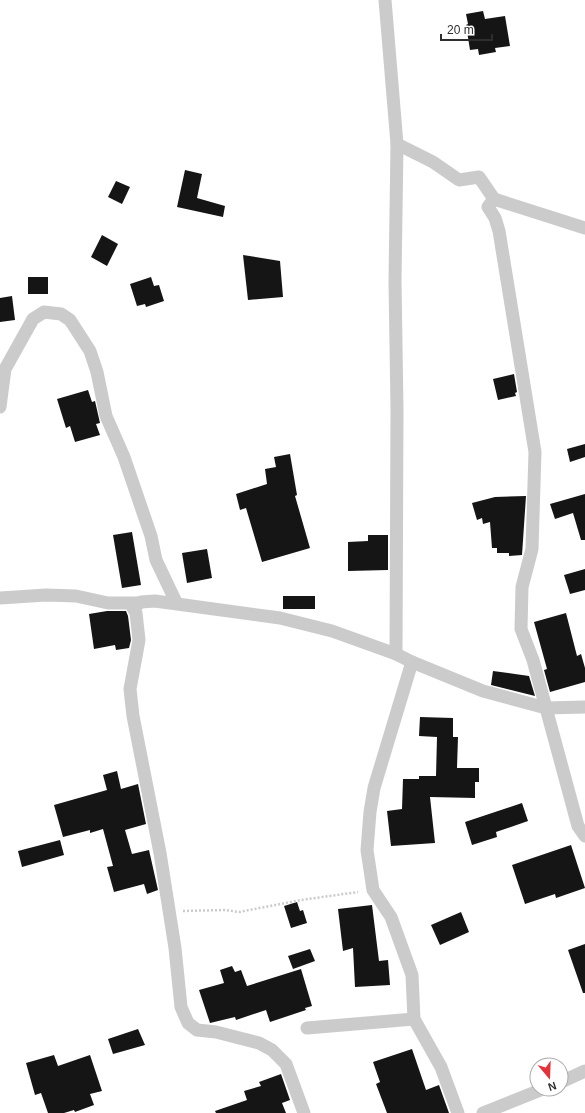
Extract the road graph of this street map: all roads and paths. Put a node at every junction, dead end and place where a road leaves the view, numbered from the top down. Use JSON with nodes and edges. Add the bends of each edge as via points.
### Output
{"nodes":[{"id":1,"x":385,"y":0,"type":"edge"},
{"id":2,"x":397,"y":144,"type":"junction"},
{"id":3,"x":494,"y":199,"type":"junction"},
{"id":4,"x":585,"y":228,"type":"edge"},
{"id":5,"x":0,"y":407,"type":"edge"},
{"id":6,"x":0,"y":598,"type":"edge"},
{"id":7,"x":176,"y":602,"type":"junction"},
{"id":8,"x":138,"y":603,"type":"junction"},
{"id":9,"x":396,"y":654,"type":"junction"},
{"id":10,"x":412,"y":662,"type":"junction"},
{"id":11,"x":585,"y":707,"type":"edge"},
{"id":12,"x":546,"y":708,"type":"junction"},
{"id":13,"x":585,"y":836,"type":"edge"},
{"id":14,"x":373,"y":890,"type":"junction"},
{"id":15,"x":169,"y":911,"type":"junction"},
{"id":16,"x":414,"y":1019,"type":"junction"},
{"id":17,"x":307,"y":1028,"type":"dead end"},
{"id":18,"x":585,"y":1071,"type":"edge"},
{"id":19,"x":569,"y":1078,"type":"edge"},
{"id":20,"x":529,"y":1095,"type":"edge"},
{"id":21,"x":304,"y":1113,"type":"edge"},
{"id":22,"x":458,"y":1113,"type":"edge"},
{"id":23,"x":483,"y":1113,"type":"edge"}],
"edges":[{"from":1,"to":2,"type":"street"},
{"from":2,"to":3,"type":"street","via":[[433,162],[459,180],[479,177]]},
{"from":2,"to":9,"type":"street"},
{"from":3,"to":4,"type":"street"},
{"from":3,"to":12,"type":"street","via":[[488,207],[495,218],[501,238],[535,452],[532,549],[522,587],[521,629],[534,660]]},
{"from":5,"to":7,"type":"street","via":[[5,369],[33,319],[39,313],[48,311],[67,317],[94,359],[106,416],[124,457],[151,536],[156,560]]},
{"from":6,"to":8,"type":"street","via":[[76,596],[108,603]]},
{"from":7,"to":8,"type":"street"},
{"from":7,"to":9,"type":"street","via":[[280,618],[332,631]]},
{"from":8,"to":15,"type":"street","via":[[133,608],[136,613],[139,640],[130,689]]},
{"from":9,"to":10,"type":"street"},
{"from":10,"to":12,"type":"street","via":[[483,691]]},
{"from":10,"to":14,"type":"street","via":[[380,765],[370,812],[367,850]]},
{"from":11,"to":12,"type":"street"},
{"from":12,"to":13,"type":"street","via":[[578,826]]},
{"from":14,"to":15,"type":"path","via":[[239,912]]},
{"from":14,"to":16,"type":"street","via":[[390,917],[412,975]]},
{"from":15,"to":21,"type":"street","via":[[181,1007],[188,1023],[197,1030],[259,1043],[272,1050],[286,1064]]},
{"from":16,"to":17,"type":"street"},
{"from":16,"to":22,"type":"street","via":[[441,1067]]},
{"from":18,"to":19,"type":"street"},
{"from":20,"to":23,"type":"street"}]}
